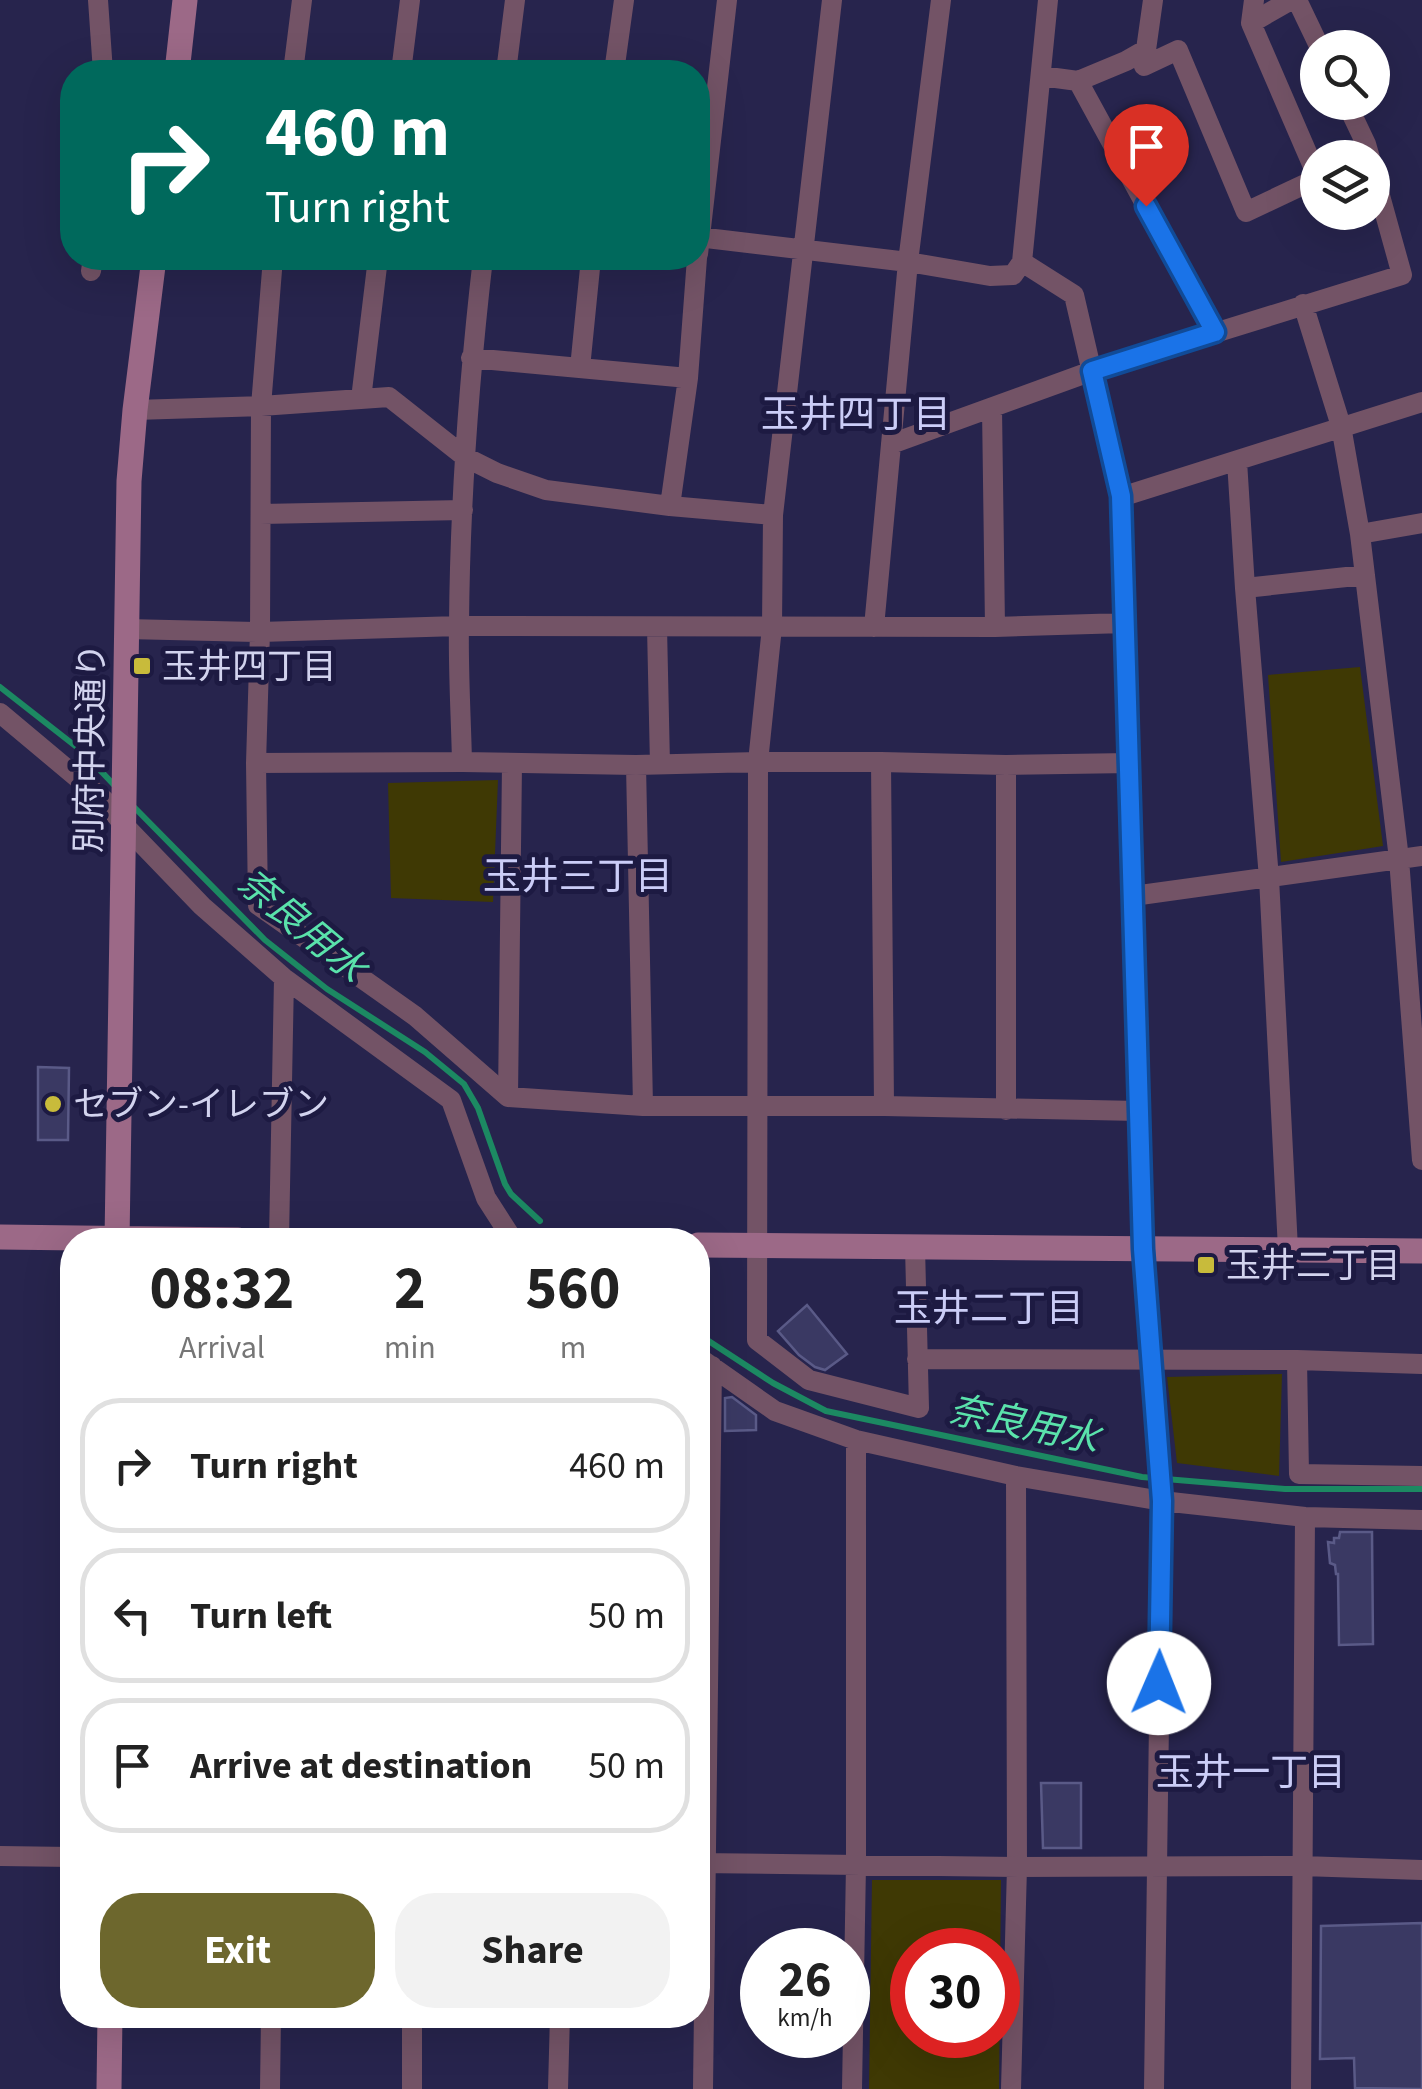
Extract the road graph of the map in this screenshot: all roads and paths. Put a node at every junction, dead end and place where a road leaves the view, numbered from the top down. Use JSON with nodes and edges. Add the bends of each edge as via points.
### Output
{"nodes":[{"id":1,"x":98,"y":0,"type":"edge"},
{"id":2,"x":185,"y":0,"type":"edge"},
{"id":3,"x":302,"y":0,"type":"edge"},
{"id":4,"x":410,"y":0,"type":"edge"},
{"id":5,"x":515,"y":0,"type":"edge"},
{"id":6,"x":624,"y":0,"type":"edge"},
{"id":7,"x":728,"y":0,"type":"edge"},
{"id":8,"x":832,"y":0,"type":"edge"},
{"id":9,"x":941,"y":0,"type":"edge"},
{"id":10,"x":1048,"y":0,"type":"edge"},
{"id":11,"x":1152,"y":0,"type":"edge"},
{"id":12,"x":1254,"y":0,"type":"edge"},
{"id":13,"x":1294,"y":0,"type":"edge"},
{"id":14,"x":1251,"y":22,"type":"junction"},
{"id":15,"x":1310,"y":30,"type":"edge"},
{"id":16,"x":102,"y":60,"type":"edge"},
{"id":17,"x":178,"y":60,"type":"edge"},
{"id":18,"x":294,"y":60,"type":"edge"},
{"id":19,"x":402,"y":60,"type":"edge"},
{"id":20,"x":508,"y":60,"type":"edge"},
{"id":21,"x":616,"y":60,"type":"edge"},
{"id":22,"x":1144,"y":66,"type":"junction"},
{"id":23,"x":1041,"y":76,"type":"junction"},
{"id":24,"x":1078,"y":81,"type":"junction"},
{"id":25,"x":1302,"y":140,"type":"edge"},
{"id":26,"x":710,"y":148,"type":"edge"},
{"id":27,"x":1300,"y":186,"type":"edge"},
{"id":28,"x":1389,"y":230,"type":"edge"},
{"id":29,"x":710,"y":246,"type":"edge"},
{"id":30,"x":802,"y":249,"type":"junction"},
{"id":31,"x":908,"y":262,"type":"junction"},
{"id":32,"x":1022,"y":262,"type":"junction"},
{"id":33,"x":152,"y":270,"type":"edge"},
{"id":34,"x":272,"y":270,"type":"edge"},
{"id":35,"x":377,"y":270,"type":"edge"},
{"id":36,"x":482,"y":270,"type":"edge"},
{"id":37,"x":589,"y":270,"type":"edge"},
{"id":38,"x":696,"y":270,"type":"edge"},
{"id":39,"x":1304,"y":304,"type":"junction"},
{"id":40,"x":1215,"y":332,"type":"junction"},
{"id":41,"x":471,"y":358,"type":"junction"},
{"id":42,"x":580,"y":368,"type":"junction"},
{"id":43,"x":1092,"y":371,"type":"junction"},
{"id":44,"x":688,"y":378,"type":"junction"},
{"id":45,"x":361,"y":398,"type":"junction"},
{"id":46,"x":1422,"y":402,"type":"edge"},
{"id":47,"x":261,"y":406,"type":"junction"},
{"id":48,"x":992,"y":408,"type":"junction"},
{"id":49,"x":135,"y":410,"type":"junction"},
{"id":50,"x":1341,"y":426,"type":"junction"},
{"id":51,"x":891,"y":444,"type":"junction"},
{"id":52,"x":464,"y":457,"type":"junction"},
{"id":53,"x":1238,"y":460,"type":"junction"},
{"id":54,"x":1121,"y":496,"type":"junction"},
{"id":55,"x":670,"y":506,"type":"junction"},
{"id":56,"x":462,"y":510,"type":"junction"},
{"id":57,"x":261,"y":514,"type":"junction"},
{"id":58,"x":773,"y":515,"type":"junction"},
{"id":59,"x":1422,"y":523,"type":"edge"},
{"id":60,"x":1360,"y":534,"type":"junction"},
{"id":61,"x":1365,"y":575,"type":"junction"},
{"id":62,"x":1245,"y":588,"type":"junction"},
{"id":63,"x":1125,"y":623,"type":"junction"},
{"id":64,"x":459,"y":626,"type":"junction"},
{"id":65,"x":658,"y":627,"type":"junction"},
{"id":66,"x":772,"y":627,"type":"junction"},
{"id":67,"x":874,"y":627,"type":"junction"},
{"id":68,"x":994,"y":627,"type":"junction"},
{"id":69,"x":126,"y":629,"type":"junction"},
{"id":70,"x":260,"y":632,"type":"junction"},
{"id":71,"x":0,"y":713,"type":"edge"},
{"id":72,"x":462,"y":762,"type":"junction"},
{"id":73,"x":758,"y":762,"type":"junction"},
{"id":74,"x":882,"y":762,"type":"junction"},
{"id":75,"x":1130,"y":762,"type":"junction"},
{"id":76,"x":256,"y":763,"type":"junction"},
{"id":77,"x":512,"y":764,"type":"junction"},
{"id":78,"x":660,"y":765,"type":"junction"},
{"id":79,"x":1006,"y":765,"type":"junction"},
{"id":80,"x":636,"y":766,"type":"junction"},
{"id":81,"x":124,"y":817,"type":"junction"},
{"id":82,"x":1422,"y":856,"type":"edge"},
{"id":83,"x":1399,"y":860,"type":"junction"},
{"id":84,"x":1269,"y":878,"type":"junction"},
{"id":85,"x":1133,"y":896,"type":"junction"},
{"id":86,"x":284,"y":978,"type":"junction"},
{"id":87,"x":508,"y":1097,"type":"junction"},
{"id":88,"x":643,"y":1106,"type":"junction"},
{"id":89,"x":758,"y":1106,"type":"junction"},
{"id":90,"x":884,"y":1106,"type":"junction"},
{"id":91,"x":1006,"y":1110,"type":"junction"},
{"id":92,"x":1139,"y":1111,"type":"junction"},
{"id":93,"x":1422,"y":1160,"type":"edge"},
{"id":94,"x":117,"y":1228,"type":"edge"},
{"id":95,"x":279,"y":1228,"type":"edge"},
{"id":96,"x":505,"y":1228,"type":"edge"},
{"id":97,"x":0,"y":1237,"type":"edge"},
{"id":98,"x":60,"y":1238,"type":"edge"},
{"id":99,"x":710,"y":1245,"type":"edge"},
{"id":100,"x":756,"y":1246,"type":"junction"},
{"id":101,"x":915,"y":1247,"type":"junction"},
{"id":102,"x":1143,"y":1249,"type":"junction"},
{"id":103,"x":1288,"y":1249,"type":"junction"},
{"id":104,"x":1422,"y":1251,"type":"edge"},
{"id":105,"x":917,"y":1359,"type":"junction"},
{"id":106,"x":1150,"y":1359,"type":"junction"},
{"id":107,"x":1297,"y":1360,"type":"junction"},
{"id":108,"x":1422,"y":1364,"type":"edge"},
{"id":109,"x":710,"y":1366,"type":"edge"},
{"id":110,"x":856,"y":1440,"type":"junction"},
{"id":111,"x":1016,"y":1476,"type":"junction"},
{"id":112,"x":1422,"y":1476,"type":"edge"},
{"id":113,"x":1162,"y":1501,"type":"junction"},
{"id":114,"x":1305,"y":1517,"type":"junction"},
{"id":115,"x":1422,"y":1520,"type":"edge"},
{"id":116,"x":0,"y":1856,"type":"edge"},
{"id":117,"x":60,"y":1857,"type":"edge"},
{"id":118,"x":710,"y":1863,"type":"edge"},
{"id":119,"x":856,"y":1865,"type":"junction"},
{"id":120,"x":1156,"y":1865,"type":"junction"},
{"id":121,"x":1302,"y":1866,"type":"junction"},
{"id":122,"x":1018,"y":1867,"type":"junction"},
{"id":123,"x":1422,"y":1870,"type":"edge"},
{"id":124,"x":110,"y":2028,"type":"edge"},
{"id":125,"x":271,"y":2028,"type":"edge"},
{"id":126,"x":412,"y":2028,"type":"edge"},
{"id":127,"x":560,"y":2028,"type":"edge"},
{"id":128,"x":703,"y":2028,"type":"edge"},
{"id":129,"x":109,"y":2089,"type":"edge"},
{"id":130,"x":270,"y":2089,"type":"edge"},
{"id":131,"x":412,"y":2089,"type":"edge"},
{"id":132,"x":558,"y":2089,"type":"edge"},
{"id":133,"x":704,"y":2089,"type":"edge"},
{"id":134,"x":852,"y":2089,"type":"edge"},
{"id":135,"x":1012,"y":2089,"type":"edge"},
{"id":136,"x":1154,"y":2089,"type":"edge"},
{"id":137,"x":1301,"y":2089,"type":"edge"}],
"edges":[{"from":1,"to":16,"type":"street"},
{"from":2,"to":17,"type":"street"},
{"from":3,"to":18,"type":"street"},
{"from":4,"to":19,"type":"street"},
{"from":5,"to":20,"type":"street"},
{"from":6,"to":21,"type":"street"},
{"from":7,"to":26,"type":"street"},
{"from":8,"to":30,"type":"street"},
{"from":9,"to":31,"type":"street"},
{"from":10,"to":23,"type":"street"},
{"from":11,"to":22,"type":"street"},
{"from":12,"to":14,"type":"street"},
{"from":13,"to":14,"type":"street"},
{"from":13,"to":15,"type":"street"},
{"from":14,"to":25,"type":"street"},
{"from":22,"to":24,"type":"street","via":[[1140,52]]},
{"from":22,"to":27,"type":"street","via":[[1178,50],[1246,212]]},
{"from":23,"to":24,"type":"street"},
{"from":23,"to":32,"type":"street"},
{"from":24,"to":40,"type":"street"},
{"from":28,"to":39,"type":"street","via":[[1402,275]]},
{"from":29,"to":30,"type":"street"},
{"from":30,"to":31,"type":"street"},
{"from":30,"to":58,"type":"street"},
{"from":31,"to":32,"type":"street","via":[[990,276],[1013,274]]},
{"from":31,"to":51,"type":"street"},
{"from":32,"to":43,"type":"street","via":[[1074,295]]},
{"from":33,"to":49,"type":"street","name":"別府中央通り"},
{"from":34,"to":47,"type":"street"},
{"from":35,"to":45,"type":"street"},
{"from":36,"to":41,"type":"street"},
{"from":37,"to":42,"type":"street"},
{"from":38,"to":44,"type":"street"},
{"from":39,"to":40,"type":"street"},
{"from":39,"to":50,"type":"street"},
{"from":40,"to":43,"type":"street"},
{"from":41,"to":42,"type":"street"},
{"from":41,"to":52,"type":"street"},
{"from":42,"to":44,"type":"street"},
{"from":43,"to":48,"type":"street"},
{"from":43,"to":54,"type":"street"},
{"from":44,"to":55,"type":"street"},
{"from":45,"to":47,"type":"street"},
{"from":45,"to":52,"type":"street","via":[[388,397]]},
{"from":46,"to":50,"type":"street"},
{"from":47,"to":49,"type":"street"},
{"from":47,"to":57,"type":"street"},
{"from":48,"to":51,"type":"street"},
{"from":48,"to":68,"type":"street"},
{"from":49,"to":69,"type":"street","name":"別府中央通り"},
{"from":50,"to":53,"type":"street"},
{"from":50,"to":60,"type":"street"},
{"from":51,"to":67,"type":"street"},
{"from":52,"to":55,"type":"street","via":[[546,490]]},
{"from":52,"to":56,"type":"street"},
{"from":53,"to":54,"type":"street"},
{"from":53,"to":62,"type":"street"},
{"from":54,"to":63,"type":"street"},
{"from":55,"to":58,"type":"street"},
{"from":56,"to":57,"type":"street"},
{"from":56,"to":64,"type":"street"},
{"from":57,"to":70,"type":"street"},
{"from":58,"to":66,"type":"street"},
{"from":59,"to":60,"type":"street"},
{"from":60,"to":61,"type":"street"},
{"from":61,"to":62,"type":"street"},
{"from":61,"to":83,"type":"street"},
{"from":62,"to":84,"type":"street"},
{"from":63,"to":68,"type":"street"},
{"from":63,"to":75,"type":"street"},
{"from":64,"to":65,"type":"street"},
{"from":64,"to":70,"type":"street"},
{"from":64,"to":72,"type":"street"},
{"from":65,"to":66,"type":"street"},
{"from":65,"to":78,"type":"street"},
{"from":66,"to":67,"type":"street"},
{"from":66,"to":73,"type":"street"},
{"from":67,"to":68,"type":"street"},
{"from":69,"to":70,"type":"street"},
{"from":69,"to":81,"type":"street","name":"別府中央通り"},
{"from":70,"to":76,"type":"street"},
{"from":71,"to":81,"type":"street"},
{"from":72,"to":76,"type":"street"},
{"from":72,"to":77,"type":"street"},
{"from":73,"to":74,"type":"street"},
{"from":73,"to":78,"type":"street"},
{"from":73,"to":89,"type":"street"},
{"from":74,"to":79,"type":"street"},
{"from":74,"to":90,"type":"street"},
{"from":75,"to":79,"type":"street"},
{"from":75,"to":85,"type":"street"},
{"from":76,"to":87,"type":"street","via":[[258,904],[415,1016]]},
{"from":77,"to":80,"type":"street"},
{"from":77,"to":87,"type":"street"},
{"from":78,"to":80,"type":"street"},
{"from":79,"to":91,"type":"street"},
{"from":80,"to":88,"type":"street"},
{"from":81,"to":86,"type":"street","via":[[202,906]]},
{"from":81,"to":94,"type":"street","name":"別府中央通り"},
{"from":82,"to":83,"type":"street"},
{"from":83,"to":84,"type":"street"},
{"from":83,"to":93,"type":"street"},
{"from":84,"to":85,"type":"street"},
{"from":84,"to":103,"type":"street"},
{"from":85,"to":92,"type":"street"},
{"from":86,"to":95,"type":"street"},
{"from":86,"to":96,"type":"street","via":[[451,1100],[486,1198]]},
{"from":87,"to":88,"type":"street"},
{"from":88,"to":89,"type":"street"},
{"from":89,"to":90,"type":"street"},
{"from":89,"to":100,"type":"street"},
{"from":90,"to":91,"type":"street"},
{"from":91,"to":92,"type":"street"},
{"from":92,"to":102,"type":"street"},
{"from":97,"to":98,"type":"street"},
{"from":99,"to":100,"type":"street"},
{"from":100,"to":101,"type":"street"},
{"from":100,"to":105,"type":"street","via":[[757,1340],[809,1380],[919,1408]]},
{"from":101,"to":102,"type":"street"},
{"from":101,"to":105,"type":"street"},
{"from":102,"to":103,"type":"street"},
{"from":102,"to":106,"type":"street"},
{"from":103,"to":104,"type":"street"},
{"from":105,"to":106,"type":"street"},
{"from":106,"to":107,"type":"street"},
{"from":106,"to":113,"type":"street"},
{"from":107,"to":108,"type":"street"},
{"from":107,"to":112,"type":"street","via":[[1299,1474]]},
{"from":109,"to":110,"type":"street","via":[[775,1411]]},
{"from":110,"to":111,"type":"street"},
{"from":110,"to":119,"type":"street"},
{"from":111,"to":113,"type":"street"},
{"from":111,"to":122,"type":"street"},
{"from":113,"to":114,"type":"street"},
{"from":113,"to":120,"type":"street"},
{"from":114,"to":115,"type":"street"},
{"from":114,"to":121,"type":"street"},
{"from":116,"to":117,"type":"street"},
{"from":118,"to":119,"type":"street"},
{"from":119,"to":122,"type":"street"},
{"from":119,"to":134,"type":"street"},
{"from":120,"to":121,"type":"street"},
{"from":120,"to":122,"type":"street"},
{"from":120,"to":136,"type":"street"},
{"from":121,"to":123,"type":"street"},
{"from":121,"to":137,"type":"street"},
{"from":122,"to":135,"type":"street"},
{"from":124,"to":129,"type":"street"},
{"from":125,"to":130,"type":"street"},
{"from":126,"to":131,"type":"street"},
{"from":127,"to":132,"type":"street"},
{"from":128,"to":133,"type":"street"}]}
